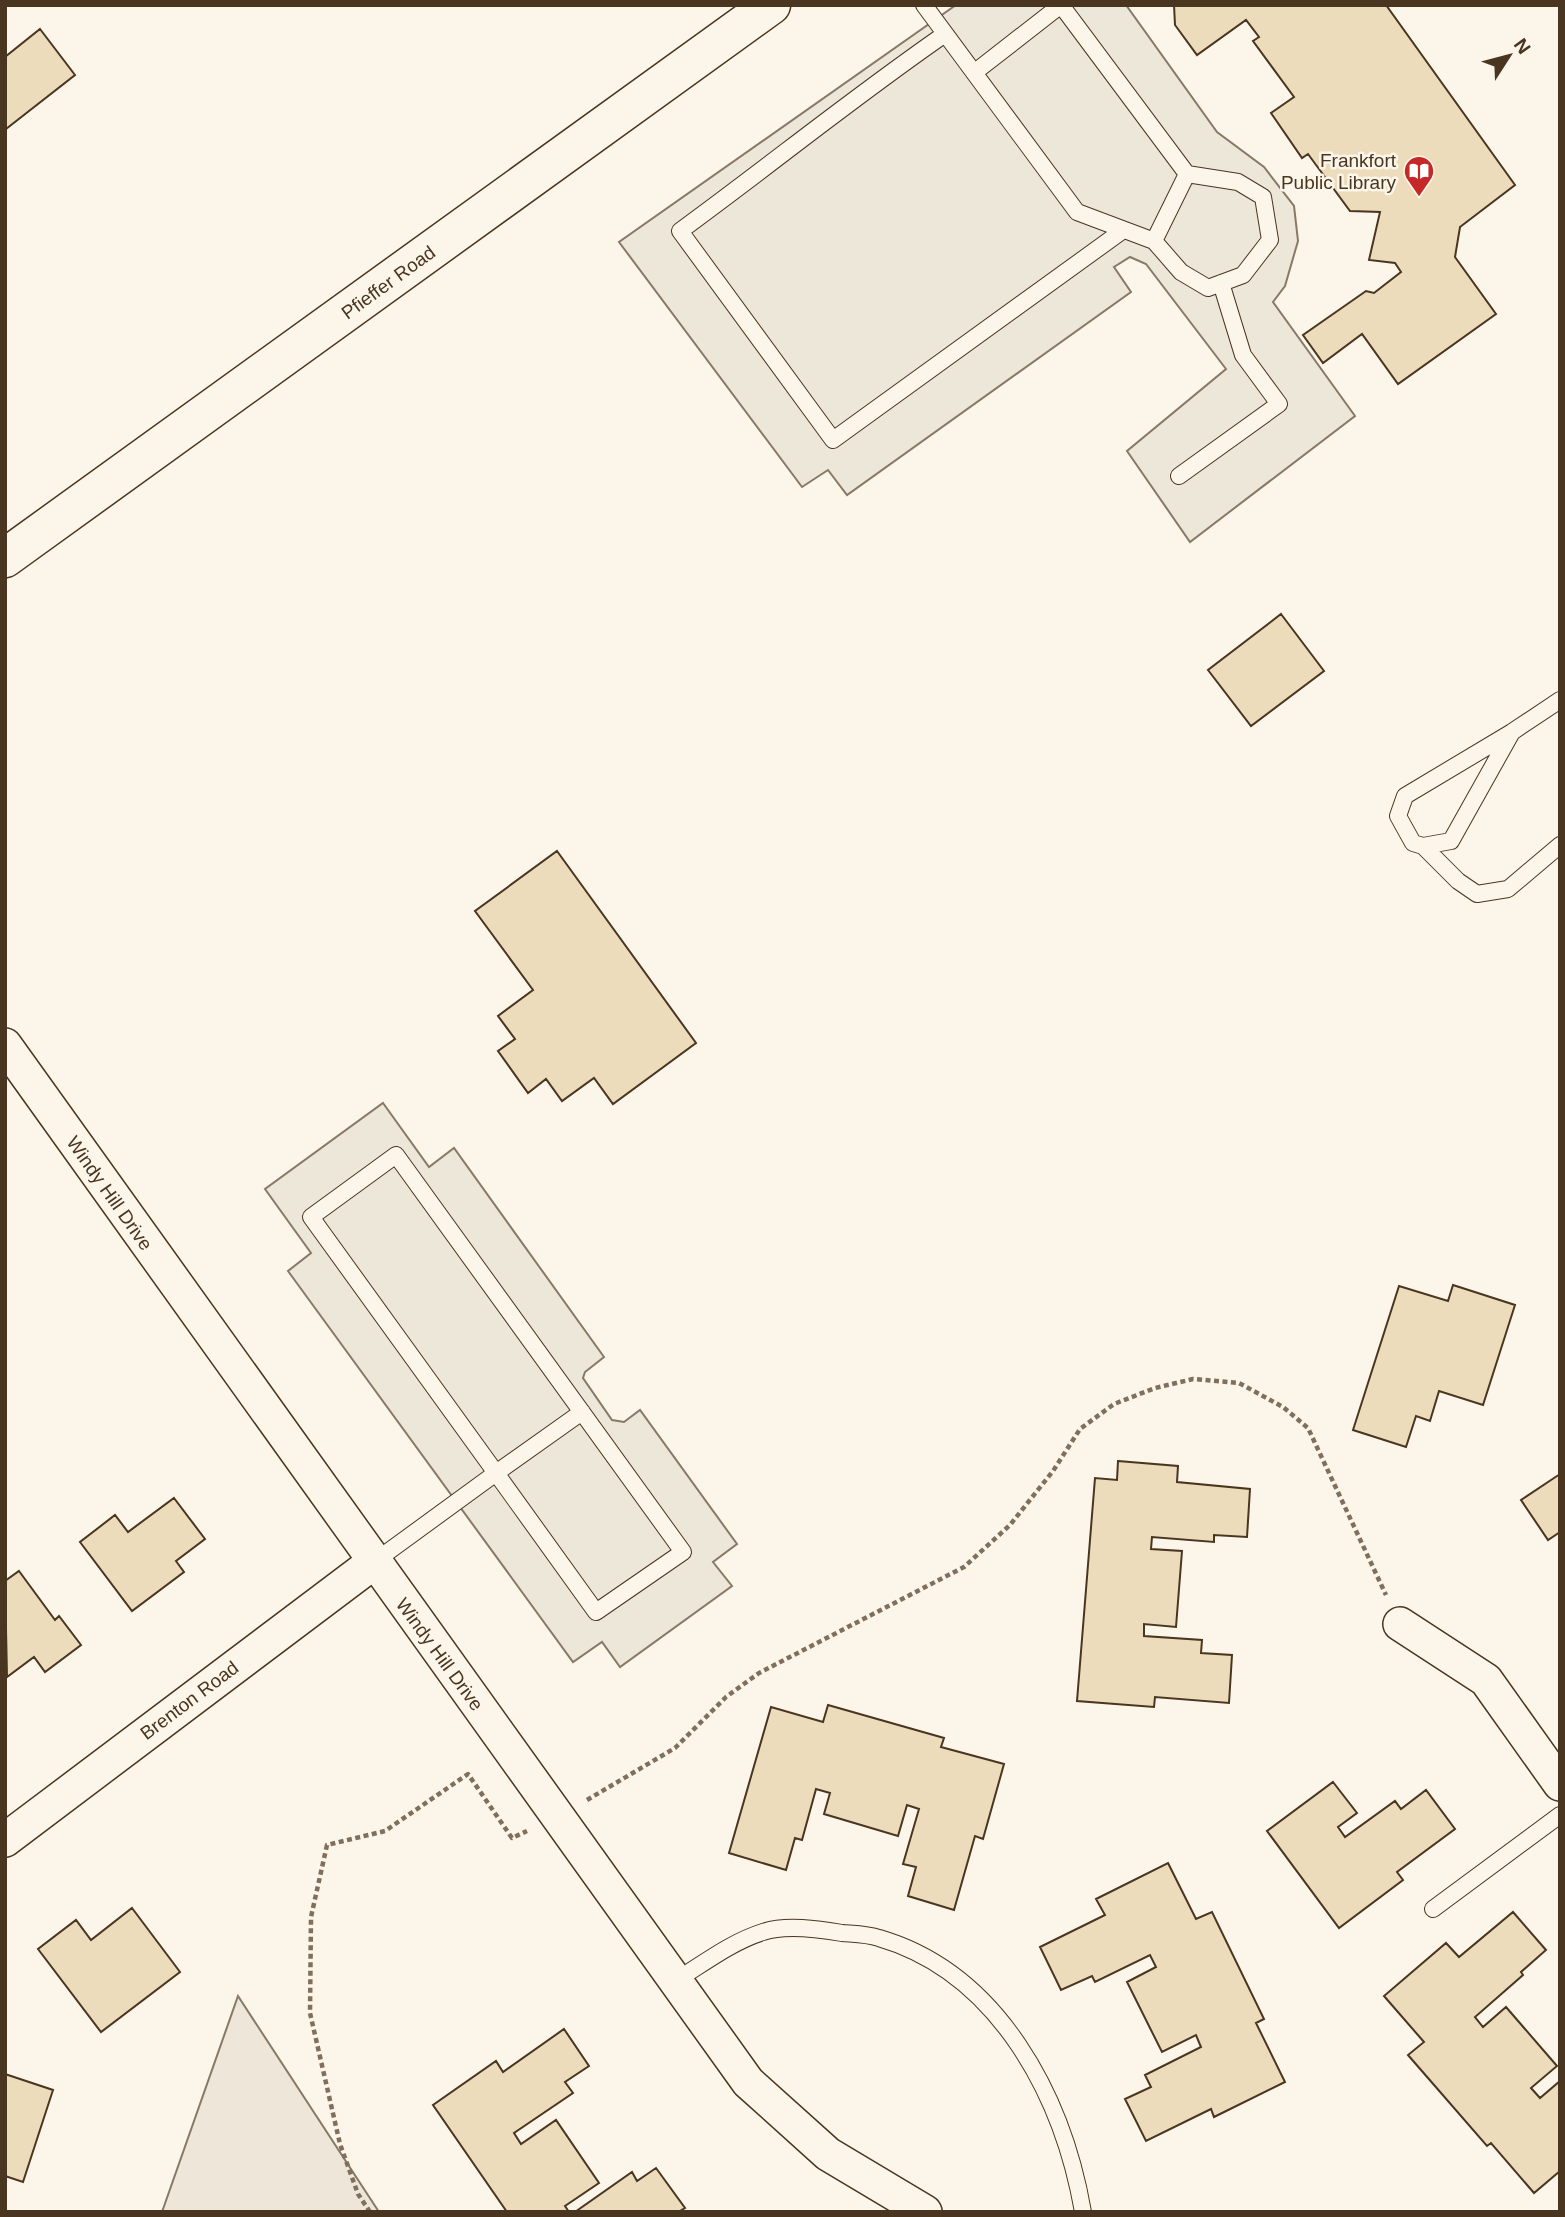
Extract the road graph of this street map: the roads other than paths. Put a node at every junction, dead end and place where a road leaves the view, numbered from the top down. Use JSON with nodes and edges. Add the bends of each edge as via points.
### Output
{"nodes":[{"id":1,"x":771,"y":5,"type":"edge"},
{"id":2,"x":924,"y":5,"type":"edge"},
{"id":3,"x":1061,"y":5,"type":"edge"},
{"id":4,"x":946,"y":34,"type":"junction"},
{"id":5,"x":975,"y":72,"type":"junction"},
{"id":6,"x":1187,"y":174,"type":"junction"},
{"id":7,"x":1122,"y":231,"type":"junction"},
{"id":8,"x":1154,"y":241,"type":"junction"},
{"id":9,"x":1220,"y":283,"type":"junction"},
{"id":10,"x":1179,"y":476,"type":"dead end"},
{"id":11,"x":5,"y":558,"type":"edge"},
{"id":12,"x":1560,"y":700,"type":"edge"},
{"id":13,"x":1512,"y":733,"type":"junction"},
{"id":14,"x":1560,"y":845,"type":"edge"},
{"id":15,"x":1423,"y":846,"type":"junction"},
{"id":16,"x":9,"y":1057,"type":"edge"},
{"id":17,"x":582,"y":1412,"type":"junction"},
{"id":18,"x":496,"y":1473,"type":"junction"},
{"id":19,"x":374,"y":1562,"type":"junction"},
{"id":20,"x":1400,"y":1625,"type":"road end"},
{"id":21,"x":1560,"y":1784,"type":"edge"},
{"id":22,"x":1560,"y":1815,"type":"edge"},
{"id":23,"x":5,"y":1840,"type":"edge"},
{"id":24,"x":1433,"y":1909,"type":"dead end"},
{"id":25,"x":675,"y":1981,"type":"junction"},
{"id":26,"x":925,"y":2212,"type":"edge"},
{"id":27,"x":1083,"y":2212,"type":"edge"}],
"edges":[{"from":1,"to":11,"type":"street","name":"Pfieffer Road"},
{"from":2,"to":4,"type":"lane"},
{"from":3,"to":5,"type":"lane"},
{"from":3,"to":6,"type":"lane"},
{"from":4,"to":5,"type":"lane"},
{"from":4,"to":7,"type":"lane","via":[[864,90],[680,231],[833,440]]},
{"from":5,"to":7,"type":"lane","via":[[1077,212]]},
{"from":6,"to":8,"type":"lane"},
{"from":6,"to":9,"type":"lane","via":[[1238,182],[1263,197],[1270,240],[1243,275]]},
{"from":7,"to":8,"type":"lane"},
{"from":8,"to":9,"type":"lane","via":[[1181,272],[1208,288]]},
{"from":9,"to":10,"type":"lane","via":[[1243,355],[1279,404]]},
{"from":12,"to":13,"type":"lane"},
{"from":13,"to":15,"type":"lane","via":[[1451,841]]},
{"from":13,"to":15,"type":"lane","via":[[1405,796],[1398,816],[1413,843]]},
{"from":14,"to":15,"type":"lane","via":[[1508,889],[1477,894]]},
{"from":16,"to":19,"type":"street","name":"Windy Hill Drive"},
{"from":17,"to":18,"type":"lane"},
{"from":17,"to":18,"type":"lane","via":[[683,1552],[596,1612]]},
{"from":17,"to":18,"type":"lane","via":[[396,1155],[311,1217]]},
{"from":18,"to":19,"type":"lane"},
{"from":19,"to":23,"type":"street","name":"Brenton Road"},
{"from":19,"to":25,"type":"street","name":"Windy Hill Drive"},
{"from":20,"to":21,"type":"street","via":[[1486,1680]]},
{"from":22,"to":24,"type":"lane"},
{"from":25,"to":26,"type":"street","name":"Windy Hill Drive","via":[[748,2082],[828,2154]]},
{"from":25,"to":27,"type":"lane","via":[[765,1931],[816,1929],[878,1938],[941,1966],[1012,2034],[1040,2076],[1060,2123]]}]}
